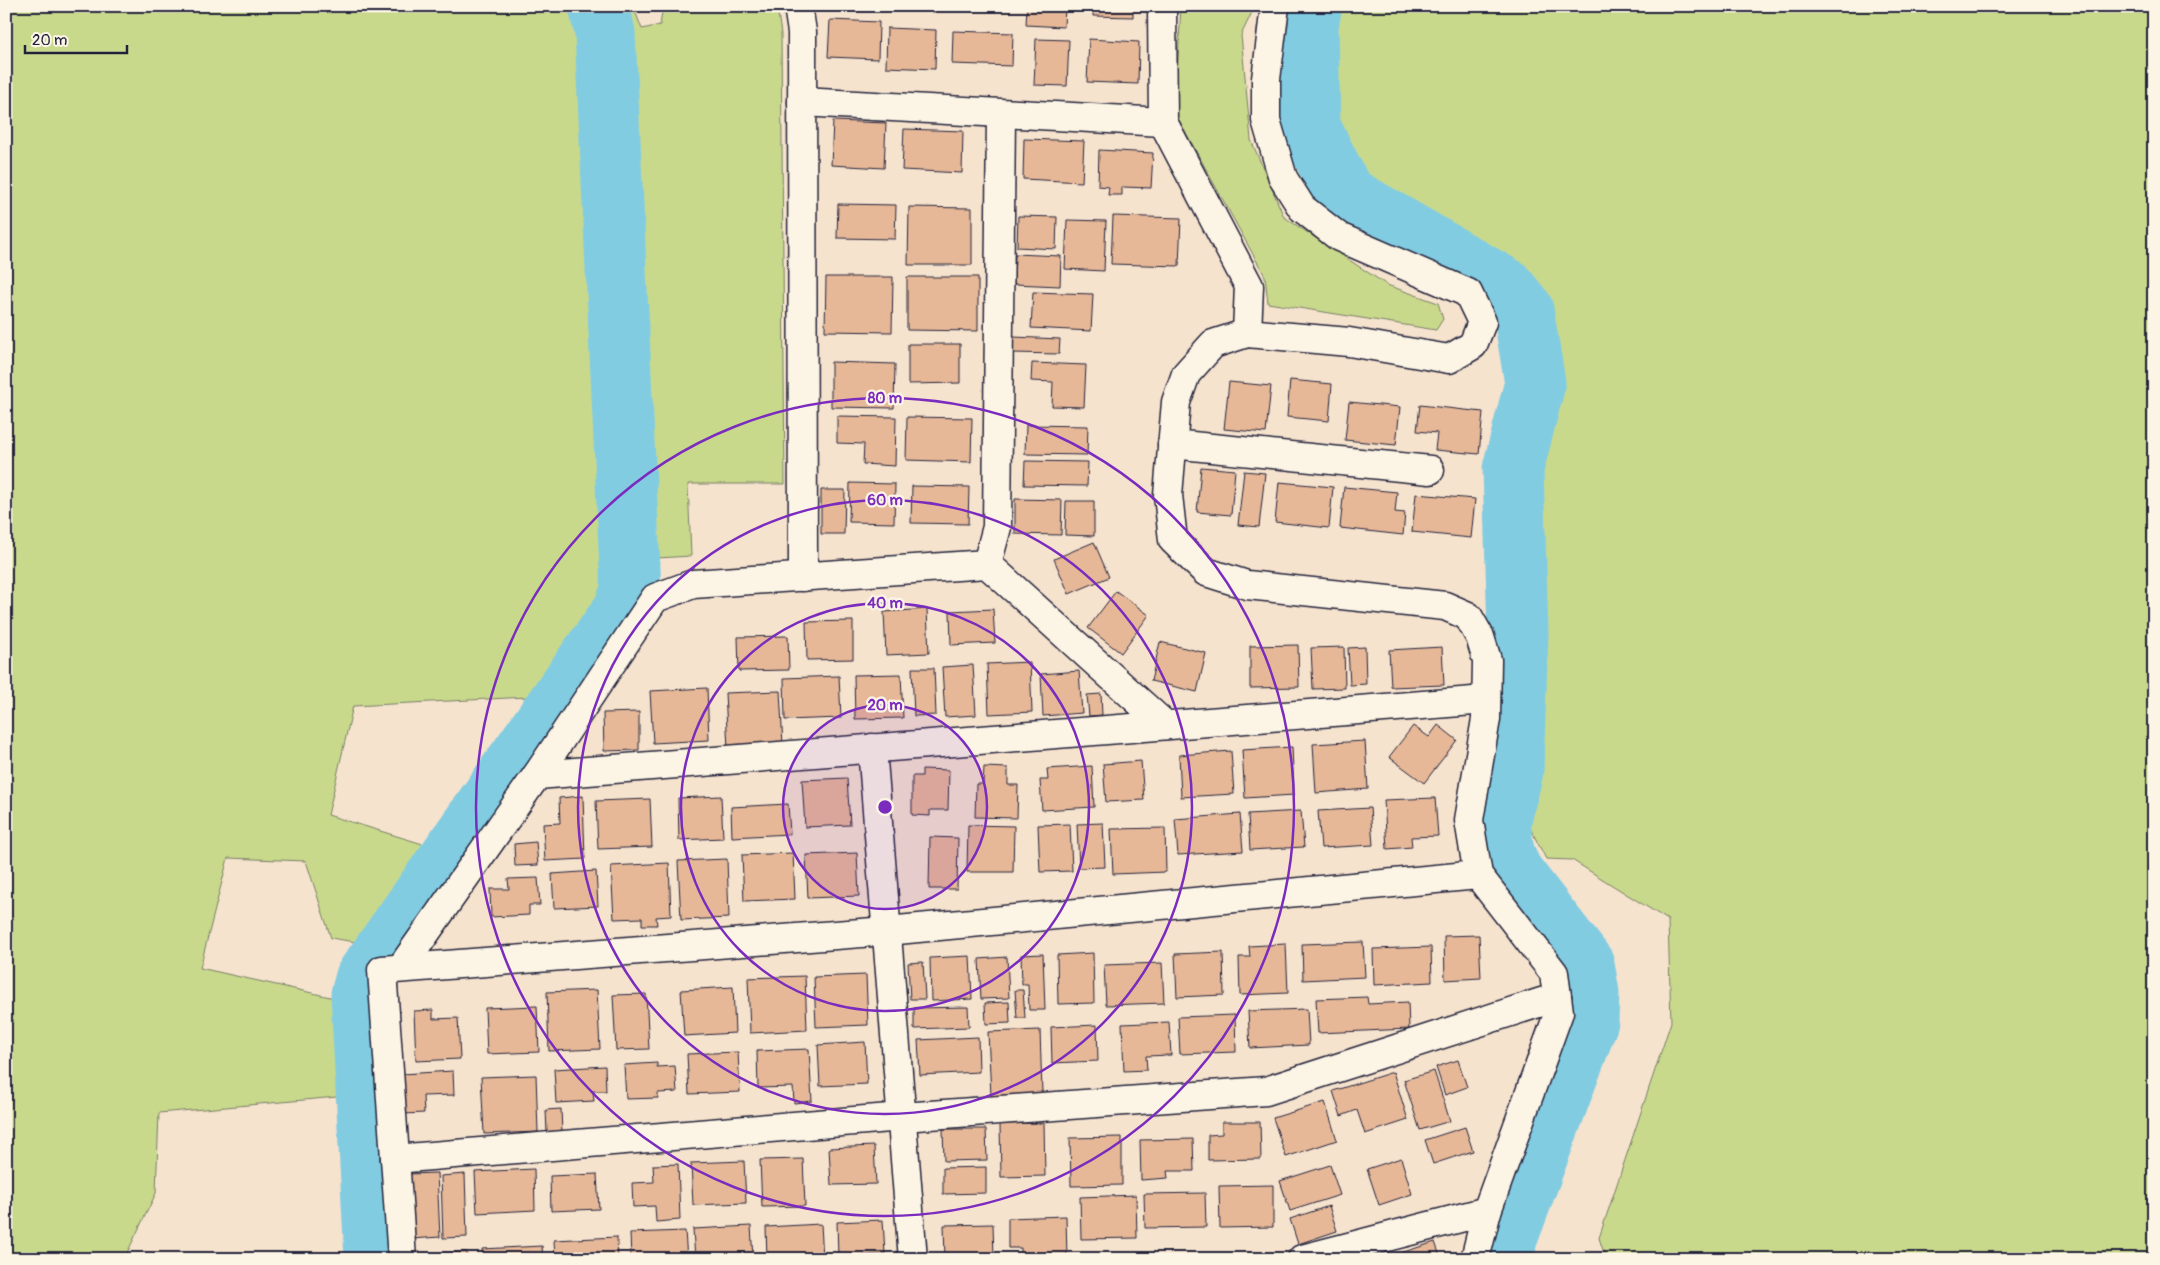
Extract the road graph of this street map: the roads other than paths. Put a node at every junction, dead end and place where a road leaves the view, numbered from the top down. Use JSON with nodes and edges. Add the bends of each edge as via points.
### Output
{"nodes":[{"id":1,"x":798,"y":6,"type":"edge"},
{"id":2,"x":1162,"y":6,"type":"edge"},
{"id":3,"x":1275,"y":6,"type":"edge"},
{"id":4,"x":802,"y":102,"type":"junction"},
{"id":5,"x":1001,"y":114,"type":"junction"},
{"id":6,"x":1163,"y":122,"type":"junction"},
{"id":7,"x":1247,"y":334,"type":"junction"},
{"id":8,"x":1172,"y":444,"type":"junction"},
{"id":9,"x":1430,"y":470,"type":"dead end"},
{"id":10,"x":987,"y":564,"type":"junction"},
{"id":11,"x":803,"y":577,"type":"junction"},
{"id":12,"x":1486,"y":700,"type":"junction"},
{"id":13,"x":1166,"y":725,"type":"junction"},
{"id":14,"x":872,"y":748,"type":"junction"},
{"id":15,"x":537,"y":775,"type":"junction"},
{"id":16,"x":1478,"y":875,"type":"junction"},
{"id":17,"x":887,"y":931,"type":"junction"},
{"id":18,"x":401,"y":968,"type":"junction"},
{"id":19,"x":1557,"y":996,"type":"junction"},
{"id":20,"x":902,"y":1117,"type":"junction"},
{"id":21,"x":395,"y":1159,"type":"junction"},
{"id":22,"x":1487,"y":1211,"type":"junction"},
{"id":23,"x":402,"y":1259,"type":"edge"},
{"id":24,"x":913,"y":1259,"type":"edge"},
{"id":25,"x":1302,"y":1259,"type":"edge"},
{"id":26,"x":1475,"y":1259,"type":"edge"}],
"edges":[{"from":1,"to":4,"type":"street","via":[[802,32]]},
{"from":2,"to":6,"type":"street"},
{"from":3,"to":7,"type":"street","via":[[1266,79],[1266,120],[1283,178],[1302,208],[1339,237],[1468,293],[1482,322],[1473,345],[1449,359],[1349,342]]},
{"from":4,"to":5,"type":"street"},
{"from":4,"to":11,"type":"street"},
{"from":5,"to":6,"type":"street"},
{"from":5,"to":10,"type":"street","via":[[997,527]]},
{"from":6,"to":7,"type":"street","via":[[1249,286]]},
{"from":7,"to":8,"type":"street","via":[[1213,344],[1186,374],[1176,402]]},
{"from":8,"to":9,"type":"street"},
{"from":8,"to":12,"type":"street","via":[[1168,495],[1173,540],[1206,572],[1247,585],[1445,606],[1468,616],[1480,637],[1487,660]]},
{"from":10,"to":11,"type":"street"},
{"from":10,"to":13,"type":"street"},
{"from":11,"to":15,"type":"street","via":[[693,584],[655,598]]},
{"from":12,"to":13,"type":"street"},
{"from":12,"to":16,"type":"street","via":[[1486,719],[1469,820]]},
{"from":13,"to":14,"type":"street"},
{"from":14,"to":15,"type":"street"},
{"from":14,"to":17,"type":"street"},
{"from":15,"to":18,"type":"street"},
{"from":16,"to":17,"type":"street"},
{"from":16,"to":19,"type":"street","via":[[1554,973]]},
{"from":17,"to":18,"type":"street"},
{"from":17,"to":20,"type":"street"},
{"from":18,"to":21,"type":"street","via":[[382,970]]},
{"from":19,"to":20,"type":"street","via":[[1266,1091]]},
{"from":19,"to":22,"type":"street","via":[[1559,1012]]},
{"from":20,"to":21,"type":"street"},
{"from":20,"to":24,"type":"street"},
{"from":21,"to":23,"type":"street"},
{"from":22,"to":25,"type":"street"},
{"from":22,"to":26,"type":"street"}]}
